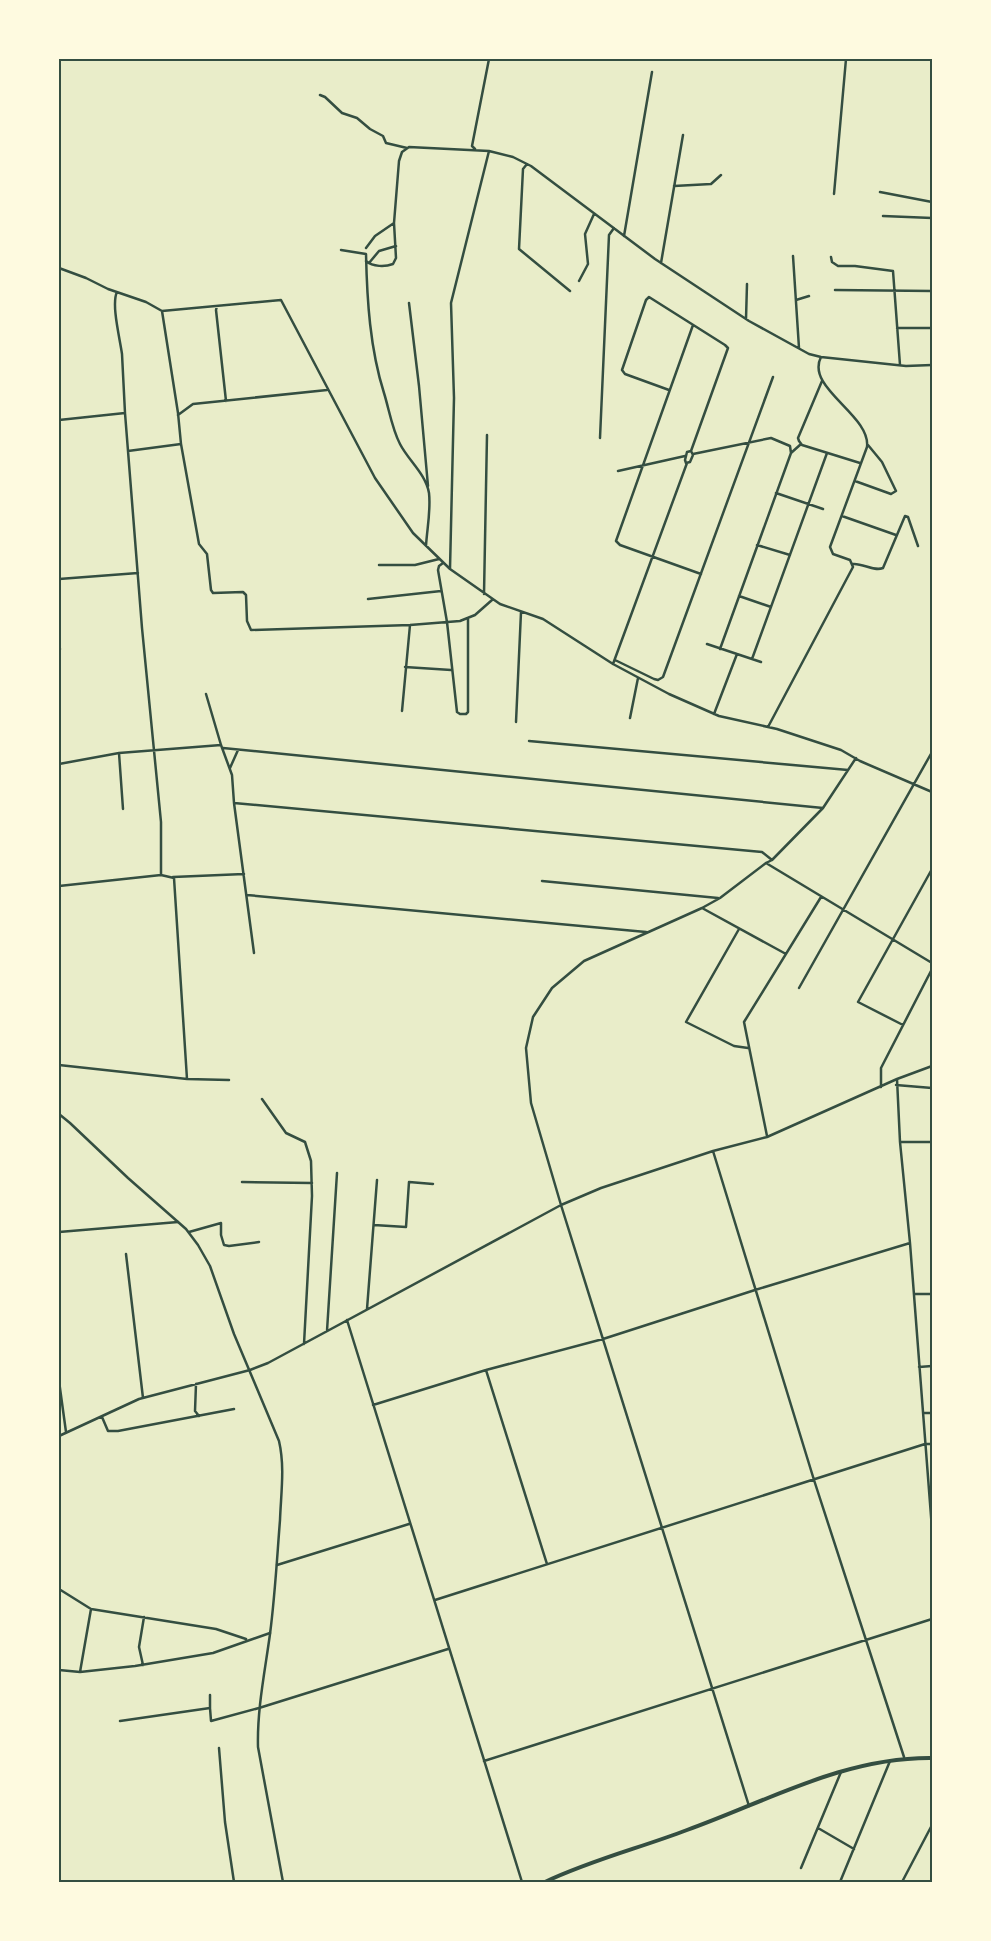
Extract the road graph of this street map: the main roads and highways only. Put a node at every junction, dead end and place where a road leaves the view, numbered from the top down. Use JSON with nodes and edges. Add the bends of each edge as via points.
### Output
{"nodes":[{"id":1,"x":932,"y":1758,"type":"edge"},
{"id":2,"x":545,"y":1882,"type":"edge"}],
"edges":[{"from":1,"to":2,"type":"highway","via":[[904,1758],[841,1770]]}]}
